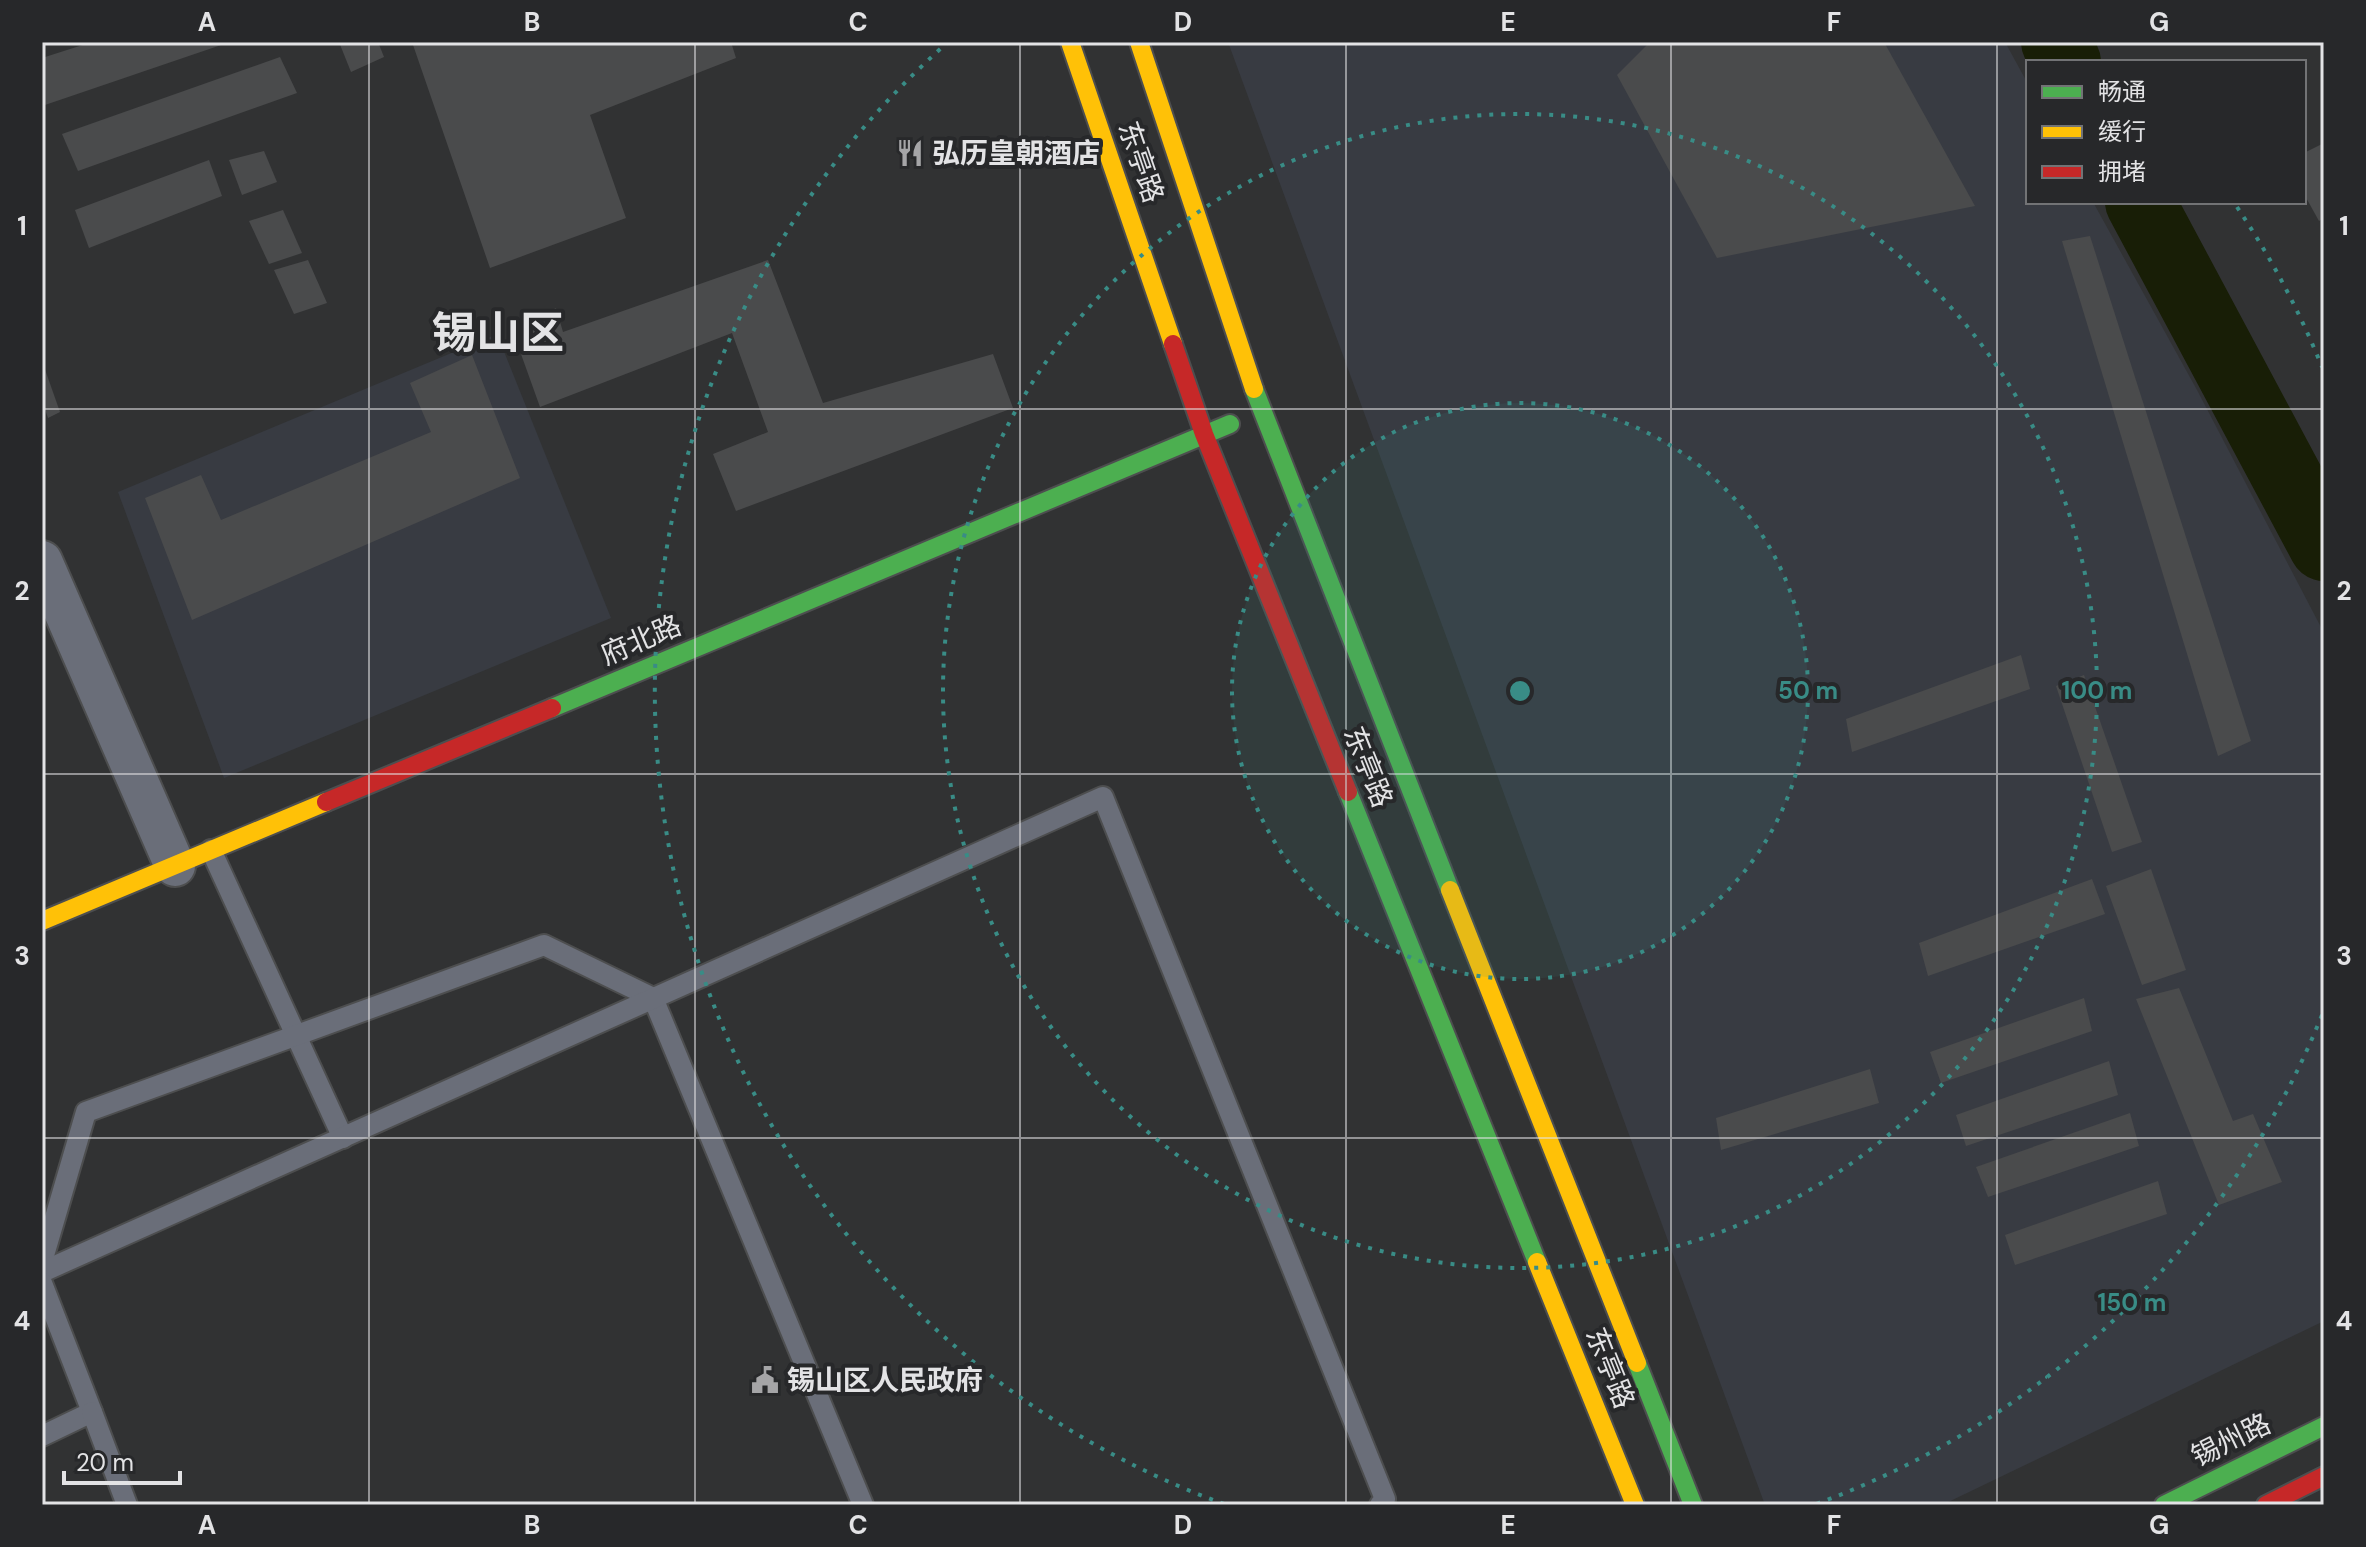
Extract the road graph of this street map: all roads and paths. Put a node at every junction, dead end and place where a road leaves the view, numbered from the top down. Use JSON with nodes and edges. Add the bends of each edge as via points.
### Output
{"nodes":[{"id":1,"x":1070,"y":42,"type":"edge"},
{"id":2,"x":1139,"y":42,"type":"edge"},
{"id":3,"x":1262,"y":413,"type":"junction"},
{"id":4,"x":1204,"y":434,"type":"junction"},
{"id":5,"x":42,"y":561,"type":"edge"},
{"id":6,"x":211,"y":850,"type":"junction"},
{"id":7,"x":175,"y":866,"type":"junction"},
{"id":8,"x":42,"y":921,"type":"edge"},
{"id":9,"x":653,"y":998,"type":"junction"},
{"id":10,"x":296,"y":1035,"type":"junction"},
{"id":11,"x":343,"y":1138,"type":"junction"},
{"id":12,"x":42,"y":1262,"type":"edge"},
{"id":13,"x":42,"y":1272,"type":"edge"},
{"id":14,"x":42,"y":1283,"type":"edge"},
{"id":15,"x":92,"y":1412,"type":"junction"},
{"id":16,"x":2324,"y":1426,"type":"edge"},
{"id":17,"x":42,"y":1436,"type":"edge"},
{"id":18,"x":2324,"y":1476,"type":"edge"},
{"id":19,"x":127,"y":1505,"type":"edge"},
{"id":20,"x":863,"y":1505,"type":"edge"},
{"id":21,"x":1380,"y":1505,"type":"edge"},
{"id":22,"x":1635,"y":1505,"type":"edge"},
{"id":23,"x":1693,"y":1505,"type":"edge"},
{"id":24,"x":2164,"y":1505,"type":"edge"},
{"id":25,"x":2266,"y":1505,"type":"edge"}],
"edges":[{"from":1,"to":4,"type":"main road","name":"东亭路"},
{"from":2,"to":3,"type":"main road","name":"东亭路"},
{"from":3,"to":4,"type":"main road","name":"府北路"},
{"from":3,"to":23,"type":"main road","name":"东亭路"},
{"from":4,"to":6,"type":"main road","name":"府北路"},
{"from":4,"to":22,"type":"main road","name":"东亭路"},
{"from":5,"to":7,"type":"street"},
{"from":6,"to":7,"type":"main road","name":"府北路"},
{"from":6,"to":10,"type":"lane"},
{"from":7,"to":8,"type":"main road","name":"府北路"},
{"from":9,"to":10,"type":"lane","via":[[544,945]]},
{"from":9,"to":11,"type":"lane"},
{"from":9,"to":20,"type":"lane"},
{"from":9,"to":21,"type":"lane","via":[[1103,797],[1385,1499]]},
{"from":10,"to":11,"type":"lane"},
{"from":10,"to":12,"type":"lane","via":[[86,1112]]},
{"from":11,"to":13,"type":"lane"},
{"from":14,"to":15,"type":"lane"},
{"from":15,"to":17,"type":"lane"},
{"from":15,"to":19,"type":"lane"},
{"from":16,"to":24,"type":"main road","name":"锡州路"},
{"from":18,"to":25,"type":"main road"}]}
